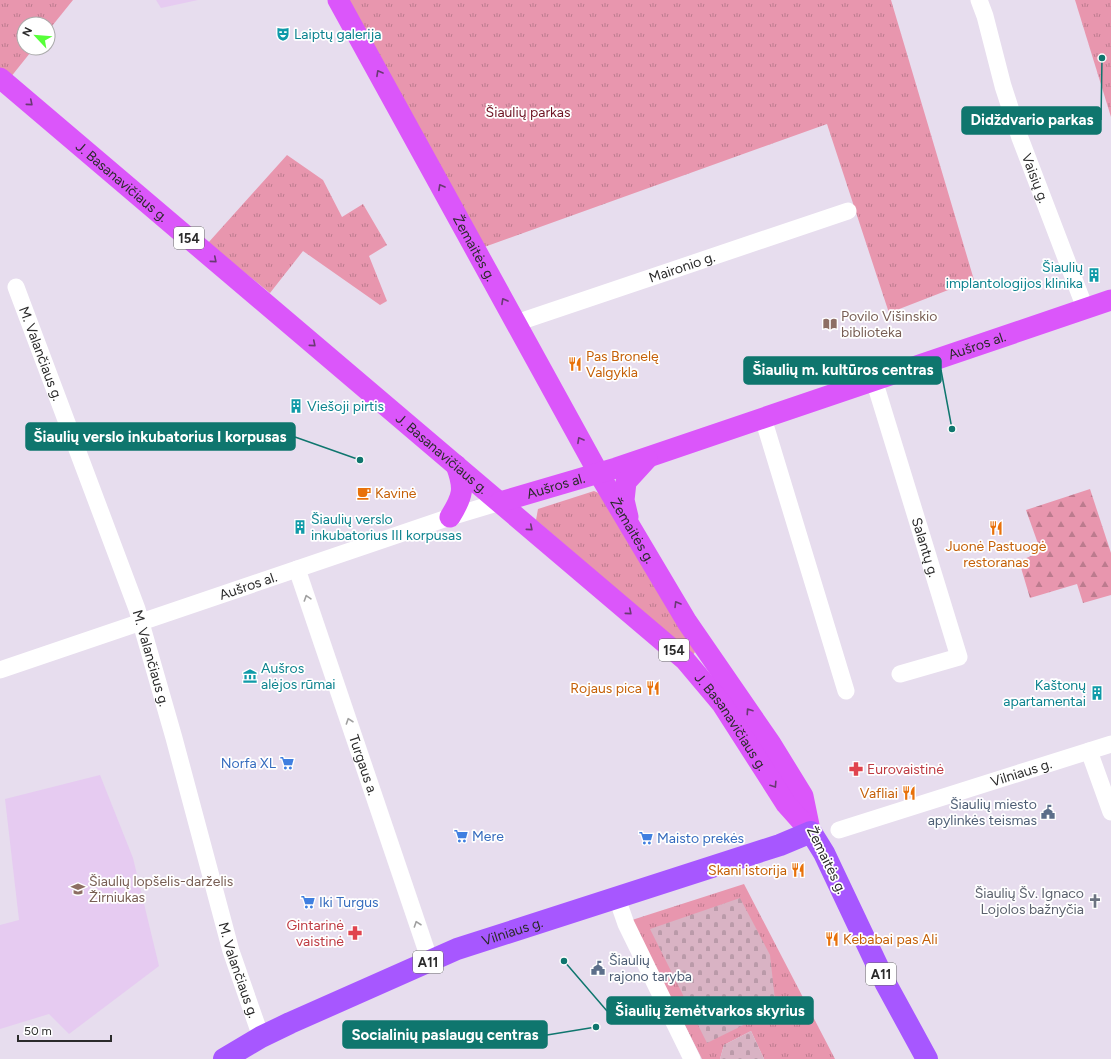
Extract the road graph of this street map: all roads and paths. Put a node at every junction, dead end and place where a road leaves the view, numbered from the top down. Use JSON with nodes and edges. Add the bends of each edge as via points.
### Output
{"nodes":[{"id":1,"x":338,"y":0,"type":"edge"},
{"id":2,"x":979,"y":0,"type":"edge"},
{"id":3,"x":0,"y":78,"type":"edge"},
{"id":4,"x":848,"y":211,"type":"dead end"},
{"id":5,"x":16,"y":287,"type":"dead end"},
{"id":6,"x":1111,"y":300,"type":"edge"},
{"id":7,"x":1085,"y":308,"type":"junction"},
{"id":8,"x":516,"y":323,"type":"junction"},
{"id":9,"x":874,"y":380,"type":"junction"},
{"id":10,"x":763,"y":418,"type":"junction"},
{"id":11,"x":648,"y":457,"type":"junction"},
{"id":12,"x":456,"y":465,"type":"junction"},
{"id":13,"x":599,"y":474,"type":"junction"},
{"id":14,"x":500,"y":502,"type":"junction"},
{"id":15,"x":450,"y":517,"type":"junction"},
{"id":16,"x":630,"y":526,"type":"junction"},
{"id":17,"x":297,"y":569,"type":"junction"},
{"id":18,"x":141,"y":621,"type":"junction"},
{"id":19,"x":0,"y":670,"type":"edge"},
{"id":20,"x":900,"y":674,"type":"dead end"},
{"id":21,"x":846,"y":691,"type":"dead end"},
{"id":22,"x":1111,"y":744,"type":"edge"},
{"id":23,"x":1089,"y":751,"type":"junction"},
{"id":24,"x":1111,"y":812,"type":"edge"},
{"id":25,"x":839,"y":830,"type":"dead end"},
{"id":26,"x":811,"y":832,"type":"junction"},
{"id":27,"x":617,"y":898,"type":"junction"},
{"id":28,"x":430,"y":961,"type":"junction"},
{"id":29,"x":261,"y":1037,"type":"junction"},
{"id":30,"x":224,"y":1059,"type":"edge"},
{"id":31,"x":692,"y":1059,"type":"edge"},
{"id":32,"x":927,"y":1059,"type":"edge"}],
"edges":[{"from":8,"to":1,"type":"main road","name":"Žemaitės g.","one_way":true},
{"from":2,"to":7,"type":"street","name":"Vaisių g.","via":[[1020,138]]},
{"from":3,"to":12,"type":"main road","name":"J. Basanavičiaus g.","number":"154","one_way":true},
{"from":4,"to":8,"type":"street","name":"Maironio g."},
{"from":5,"to":18,"type":"street","name":"M. Valančiaus g."},
{"from":6,"to":7,"type":"main road","name":"Aušros al."},
{"from":7,"to":9,"type":"main road","name":"Aušros al."},
{"from":13,"to":8,"type":"main road","name":"Žemaitės g.","one_way":true},
{"from":9,"to":10,"type":"main road","name":"Aušros al."},
{"from":9,"to":20,"type":"street","name":"Salantų g.","via":[[959,657]]},
{"from":10,"to":11,"type":"main road","name":"Aušros al."},
{"from":10,"to":21,"type":"street"},
{"from":11,"to":13,"type":"main road","name":"Aušros al."},
{"from":11,"to":16,"type":"main road","via":[[626,482],[624,500]]},
{"from":12,"to":14,"type":"main road","name":"J. Basanavičiaus g.","number":"154"},
{"from":12,"to":15,"type":"main road","via":[[462,480],[461,496]]},
{"from":13,"to":14,"type":"main road","name":"Aušros al."},
{"from":13,"to":16,"type":"main road","name":"Žemaitės g."},
{"from":14,"to":15,"type":"street","name":"Aušros al."},
{"from":14,"to":26,"type":"main road","name":"J. Basanavičiaus g.","number":"154","one_way":true,"via":[[685,660],[722,704],[786,804]]},
{"from":15,"to":17,"type":"street","name":"Aušros al."},
{"from":26,"to":16,"type":"main road","name":"Žemaitės g.","one_way":true,"via":[[803,796],[771,744],[687,622]]},
{"from":17,"to":18,"type":"street","name":"Aušros al."},
{"from":28,"to":17,"type":"street","name":"Turgaus a.","one_way":true},
{"from":18,"to":19,"type":"street","name":"Aušros al."},
{"from":18,"to":29,"type":"street","name":"M. Valančiaus g.","via":[[231,951]]},
{"from":22,"to":23,"type":"street","name":"Vilniaus g."},
{"from":23,"to":24,"type":"street"},
{"from":23,"to":25,"type":"street","name":"Vilniaus g."},
{"from":26,"to":27,"type":"highway","name":"Vilniaus g.","number":"A11","via":[[780,845]]},
{"from":26,"to":32,"type":"highway","name":"Žemaitės g.","number":"A11","via":[[824,852],[886,984]]},
{"from":27,"to":28,"type":"highway","name":"Vilniaus g.","number":"A11","via":[[457,949]]},
{"from":27,"to":31,"type":"street","via":[[626,924]]},
{"from":28,"to":29,"type":"highway","name":"Vilniaus g.","number":"A11"},
{"from":29,"to":30,"type":"highway","name":"Vilniaus g.","number":"A11"}]}
